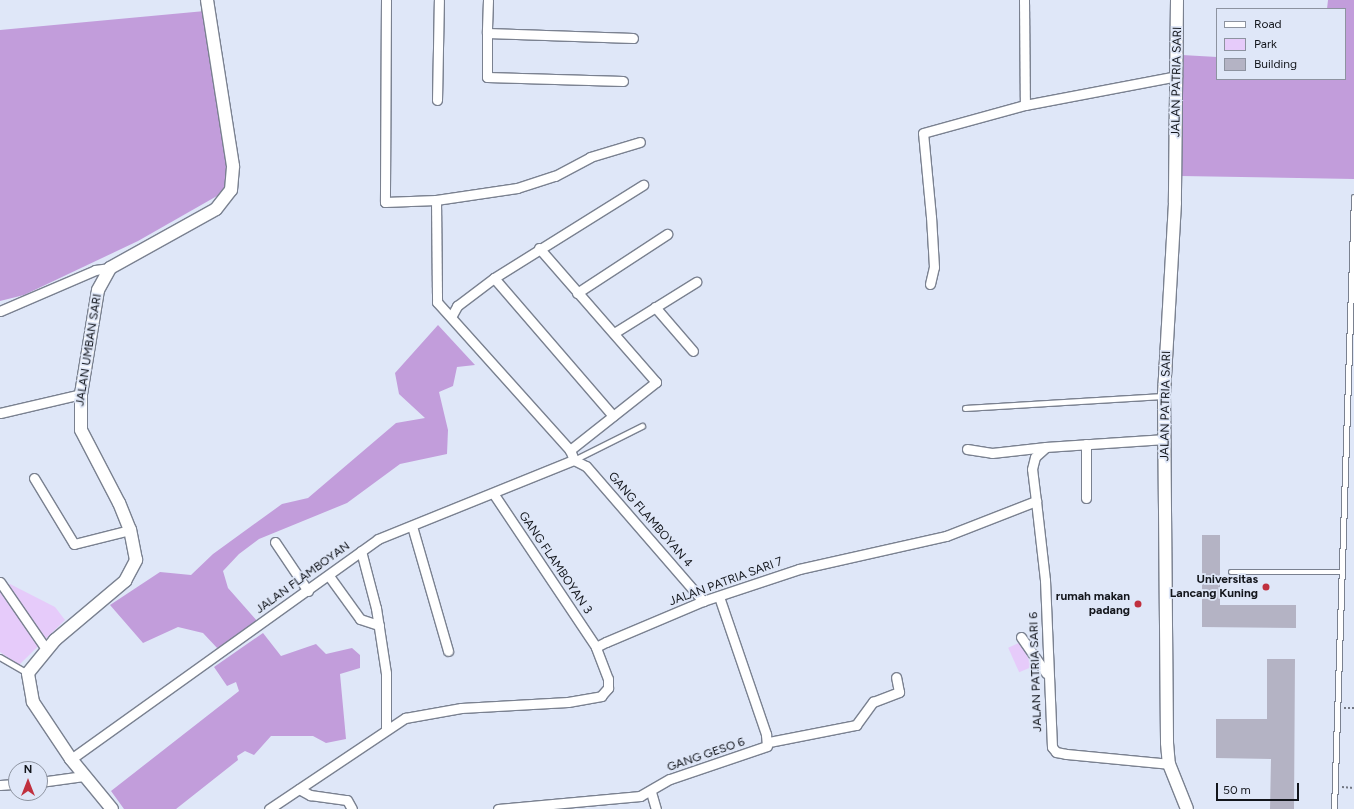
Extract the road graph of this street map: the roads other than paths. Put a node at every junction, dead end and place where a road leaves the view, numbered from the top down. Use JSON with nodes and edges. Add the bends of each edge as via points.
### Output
{"nodes":[{"id":1,"x":207,"y":0,"type":"edge"},
{"id":2,"x":386,"y":0,"type":"edge"},
{"id":3,"x":439,"y":0,"type":"edge"},
{"id":4,"x":488,"y":0,"type":"edge"},
{"id":5,"x":1024,"y":0,"type":"edge"},
{"id":6,"x":1178,"y":0,"type":"edge"},
{"id":7,"x":487,"y":33,"type":"junction"},
{"id":8,"x":633,"y":38,"type":"dead end"},
{"id":9,"x":1177,"y":76,"type":"junction"},
{"id":10,"x":623,"y":81,"type":"dead end"},
{"id":11,"x":437,"y":100,"type":"dead end"},
{"id":12,"x":1025,"y":105,"type":"junction"},
{"id":13,"x":640,"y":142,"type":"dead end"},
{"id":14,"x":643,"y":185,"type":"dead end"},
{"id":15,"x":1354,"y":197,"type":"edge"},
{"id":16,"x":436,"y":200,"type":"junction"},
{"id":17,"x":668,"y":234,"type":"dead end"},
{"id":18,"x":539,"y":248,"type":"junction"},
{"id":19,"x":110,"y":268,"type":"junction"},
{"id":20,"x":494,"y":278,"type":"junction"},
{"id":21,"x":696,"y":282,"type":"dead end"},
{"id":22,"x":930,"y":284,"type":"dead end"},
{"id":23,"x":577,"y":293,"type":"junction"},
{"id":24,"x":655,"y":307,"type":"junction"},
{"id":25,"x":0,"y":311,"type":"edge"},
{"id":26,"x":451,"y":317,"type":"junction"},
{"id":27,"x":614,"y":333,"type":"junction"},
{"id":28,"x":693,"y":351,"type":"dead end"},
{"id":29,"x":81,"y":394,"type":"junction"},
{"id":30,"x":1164,"y":396,"type":"junction"},
{"id":31,"x":965,"y":408,"type":"dead end"},
{"id":32,"x":0,"y":413,"type":"edge"},
{"id":33,"x":613,"y":416,"type":"junction"},
{"id":34,"x":642,"y":426,"type":"dead end"},
{"id":35,"x":1165,"y":439,"type":"junction"},
{"id":36,"x":1086,"y":444,"type":"junction"},
{"id":37,"x":1046,"y":447,"type":"junction"},
{"id":38,"x":967,"y":449,"type":"dead end"},
{"id":39,"x":570,"y":450,"type":"junction"},
{"id":40,"x":574,"y":460,"type":"junction"},
{"id":41,"x":34,"y":478,"type":"dead end"},
{"id":42,"x":493,"y":492,"type":"junction"},
{"id":43,"x":1086,"y":498,"type":"dead end"},
{"id":44,"x":1036,"y":501,"type":"junction"},
{"id":45,"x":412,"y":526,"type":"junction"},
{"id":46,"x":130,"y":530,"type":"junction"},
{"id":47,"x":275,"y":542,"type":"dead end"},
{"id":48,"x":361,"y":551,"type":"junction"},
{"id":49,"x":1232,"y":572,"type":"dead end"},
{"id":50,"x":1341,"y":572,"type":"junction"},
{"id":51,"x":329,"y":576,"type":"junction"},
{"id":52,"x":0,"y":582,"type":"edge"},
{"id":53,"x":308,"y":591,"type":"junction"},
{"id":54,"x":719,"y":597,"type":"junction"},
{"id":55,"x":703,"y":601,"type":"junction"},
{"id":56,"x":379,"y":625,"type":"junction"},
{"id":57,"x":1022,"y":636,"type":"dead end"},
{"id":58,"x":596,"y":647,"type":"junction"},
{"id":59,"x":46,"y":649,"type":"junction"},
{"id":60,"x":448,"y":651,"type":"dead end"},
{"id":61,"x":0,"y":658,"type":"edge"},
{"id":62,"x":28,"y":672,"type":"junction"},
{"id":63,"x":1046,"y":673,"type":"junction"},
{"id":64,"x":896,"y":677,"type":"dead end"},
{"id":65,"x":386,"y":729,"type":"junction"},
{"id":66,"x":769,"y":742,"type":"junction"},
{"id":67,"x":71,"y":760,"type":"junction"},
{"id":68,"x":1169,"y":764,"type":"junction"},
{"id":69,"x":84,"y":776,"type":"junction"},
{"id":70,"x":48,"y":781,"type":"edge"},
{"id":71,"x":299,"y":789,"type":"junction"},
{"id":72,"x":651,"y":792,"type":"junction"},
{"id":73,"x":604,"y":805,"type":"edge"},
{"id":74,"x":552,"y":806,"type":"edge"},
{"id":75,"x":112,"y":809,"type":"edge"},
{"id":76,"x":269,"y":809,"type":"edge"},
{"id":77,"x":352,"y":809,"type":"edge"},
{"id":78,"x":499,"y":809,"type":"edge"},
{"id":79,"x":656,"y":809,"type":"edge"},
{"id":80,"x":1187,"y":809,"type":"edge"},
{"id":81,"x":1334,"y":809,"type":"edge"}],
"edges":[{"from":1,"to":19,"type":"street","via":[[233,166],[231,190],[216,209]]},
{"from":2,"to":16,"type":"street","via":[[385,202]]},
{"from":3,"to":11,"type":"street"},
{"from":4,"to":7,"type":"street"},
{"from":5,"to":12,"type":"street"},
{"from":6,"to":9,"type":"street","name":"JALAN PATRIA SARI"},
{"from":7,"to":8,"type":"street"},
{"from":7,"to":10,"type":"street","via":[[487,77]]},
{"from":9,"to":12,"type":"street"},
{"from":9,"to":30,"type":"street","name":"JALAN PATRIA SARI","via":[[1175,203]]},
{"from":12,"to":22,"type":"street","via":[[961,120],[922,136],[934,268]]},
{"from":13,"to":16,"type":"street","via":[[590,157],[555,176],[518,188]]},
{"from":14,"to":18,"type":"street"},
{"from":15,"to":50,"type":"lane"},
{"from":16,"to":26,"type":"street","via":[[437,302]]},
{"from":17,"to":23,"type":"street"},
{"from":18,"to":20,"type":"street"},
{"from":18,"to":23,"type":"street"},
{"from":19,"to":25,"type":"street","via":[[95,270]]},
{"from":19,"to":29,"type":"street","name":"JALAN UMBAN SARI","via":[[98,290]]},
{"from":20,"to":26,"type":"street","via":[[457,306]]},
{"from":20,"to":33,"type":"street"},
{"from":21,"to":24,"type":"street"},
{"from":23,"to":27,"type":"street"},
{"from":24,"to":27,"type":"street"},
{"from":24,"to":28,"type":"street"},
{"from":26,"to":39,"type":"street"},
{"from":27,"to":33,"type":"street","via":[[656,382]]},
{"from":29,"to":32,"type":"street"},
{"from":29,"to":46,"type":"street","name":"JALAN UMBAN SARI","via":[[81,430]]},
{"from":30,"to":31,"type":"lane"},
{"from":30,"to":35,"type":"street","name":"JALAN PATRIA SARI"},
{"from":33,"to":39,"type":"street"},
{"from":34,"to":40,"type":"lane"},
{"from":35,"to":36,"type":"street"},
{"from":35,"to":68,"type":"street","name":"JALAN PATRIA SARI"},
{"from":36,"to":37,"type":"street"},
{"from":36,"to":43,"type":"street"},
{"from":37,"to":38,"type":"street","via":[[992,453]]},
{"from":37,"to":44,"type":"street","via":[[1035,458],[1032,469]]},
{"from":39,"to":40,"type":"street"},
{"from":40,"to":42,"type":"street","name":"JALAN FLAMBOYAN"},
{"from":40,"to":55,"type":"street","name":"GANG FLAMBOYAN 4","via":[[586,466]]},
{"from":41,"to":46,"type":"street","via":[[76,545]]},
{"from":42,"to":45,"type":"street","name":"JALAN FLAMBOYAN"},
{"from":42,"to":58,"type":"street","name":"GANG FLAMBOYAN 3"},
{"from":44,"to":54,"type":"street","name":"JALAN PATRIA SARI 7","via":[[946,536],[799,569]]},
{"from":44,"to":63,"type":"street","name":"JALAN PATRIA SARI 6","via":[[1045,580]]},
{"from":45,"to":48,"type":"street","name":"JALAN FLAMBOYAN","via":[[378,539]]},
{"from":45,"to":60,"type":"street"},
{"from":46,"to":59,"type":"street","name":"JALAN UMBAN SARI","via":[[136,560],[125,581]]},
{"from":47,"to":53,"type":"street"},
{"from":48,"to":51,"type":"street","name":"JALAN FLAMBOYAN"},
{"from":48,"to":56,"type":"street"},
{"from":49,"to":50,"type":"lane"},
{"from":50,"to":81,"type":"lane"},
{"from":51,"to":53,"type":"street","name":"JALAN FLAMBOYAN"},
{"from":51,"to":56,"type":"street","via":[[360,619]]},
{"from":52,"to":59,"type":"street"},
{"from":53,"to":67,"type":"street","name":"JALAN FLAMBOYAN"},
{"from":54,"to":55,"type":"street","name":"JALAN PATRIA SARI 7"},
{"from":54,"to":66,"type":"street"},
{"from":55,"to":58,"type":"street","name":"JALAN PATRIA SARI 7"},
{"from":56,"to":65,"type":"street","via":[[386,673]]},
{"from":57,"to":63,"type":"street"},
{"from":58,"to":65,"type":"street","via":[[608,679],[608,688],[601,696],[568,702],[435,711],[405,718]]},
{"from":59,"to":62,"type":"street","name":"JALAN UMBAN SARI"},
{"from":61,"to":62,"type":"lane"},
{"from":62,"to":67,"type":"street","via":[[28,693]]},
{"from":63,"to":68,"type":"street","name":"JALAN PATRIA SARI 6","via":[[1052,746],[1056,752]]},
{"from":64,"to":66,"type":"street","name":"GANG GESO 6","via":[[899,692],[873,702],[856,725]]},
{"from":65,"to":71,"type":"street"},
{"from":66,"to":72,"type":"street","name":"GANG GESO 6","via":[[763,748],[670,779]]},
{"from":67,"to":69,"type":"street"},
{"from":68,"to":80,"type":"street","name":"JALAN PATRIA SARI"},
{"from":69,"to":70,"type":"street"},
{"from":69,"to":75,"type":"street"},
{"from":71,"to":76,"type":"street"},
{"from":71,"to":77,"type":"street","via":[[310,794],[347,800]]},
{"from":72,"to":73,"type":"street","name":"GANG GESO 6"},
{"from":72,"to":79,"type":"street"},
{"from":73,"to":74,"type":"street","name":"GANG GESO 6"},
{"from":74,"to":78,"type":"street","name":"GANG GESO 6"}]}
